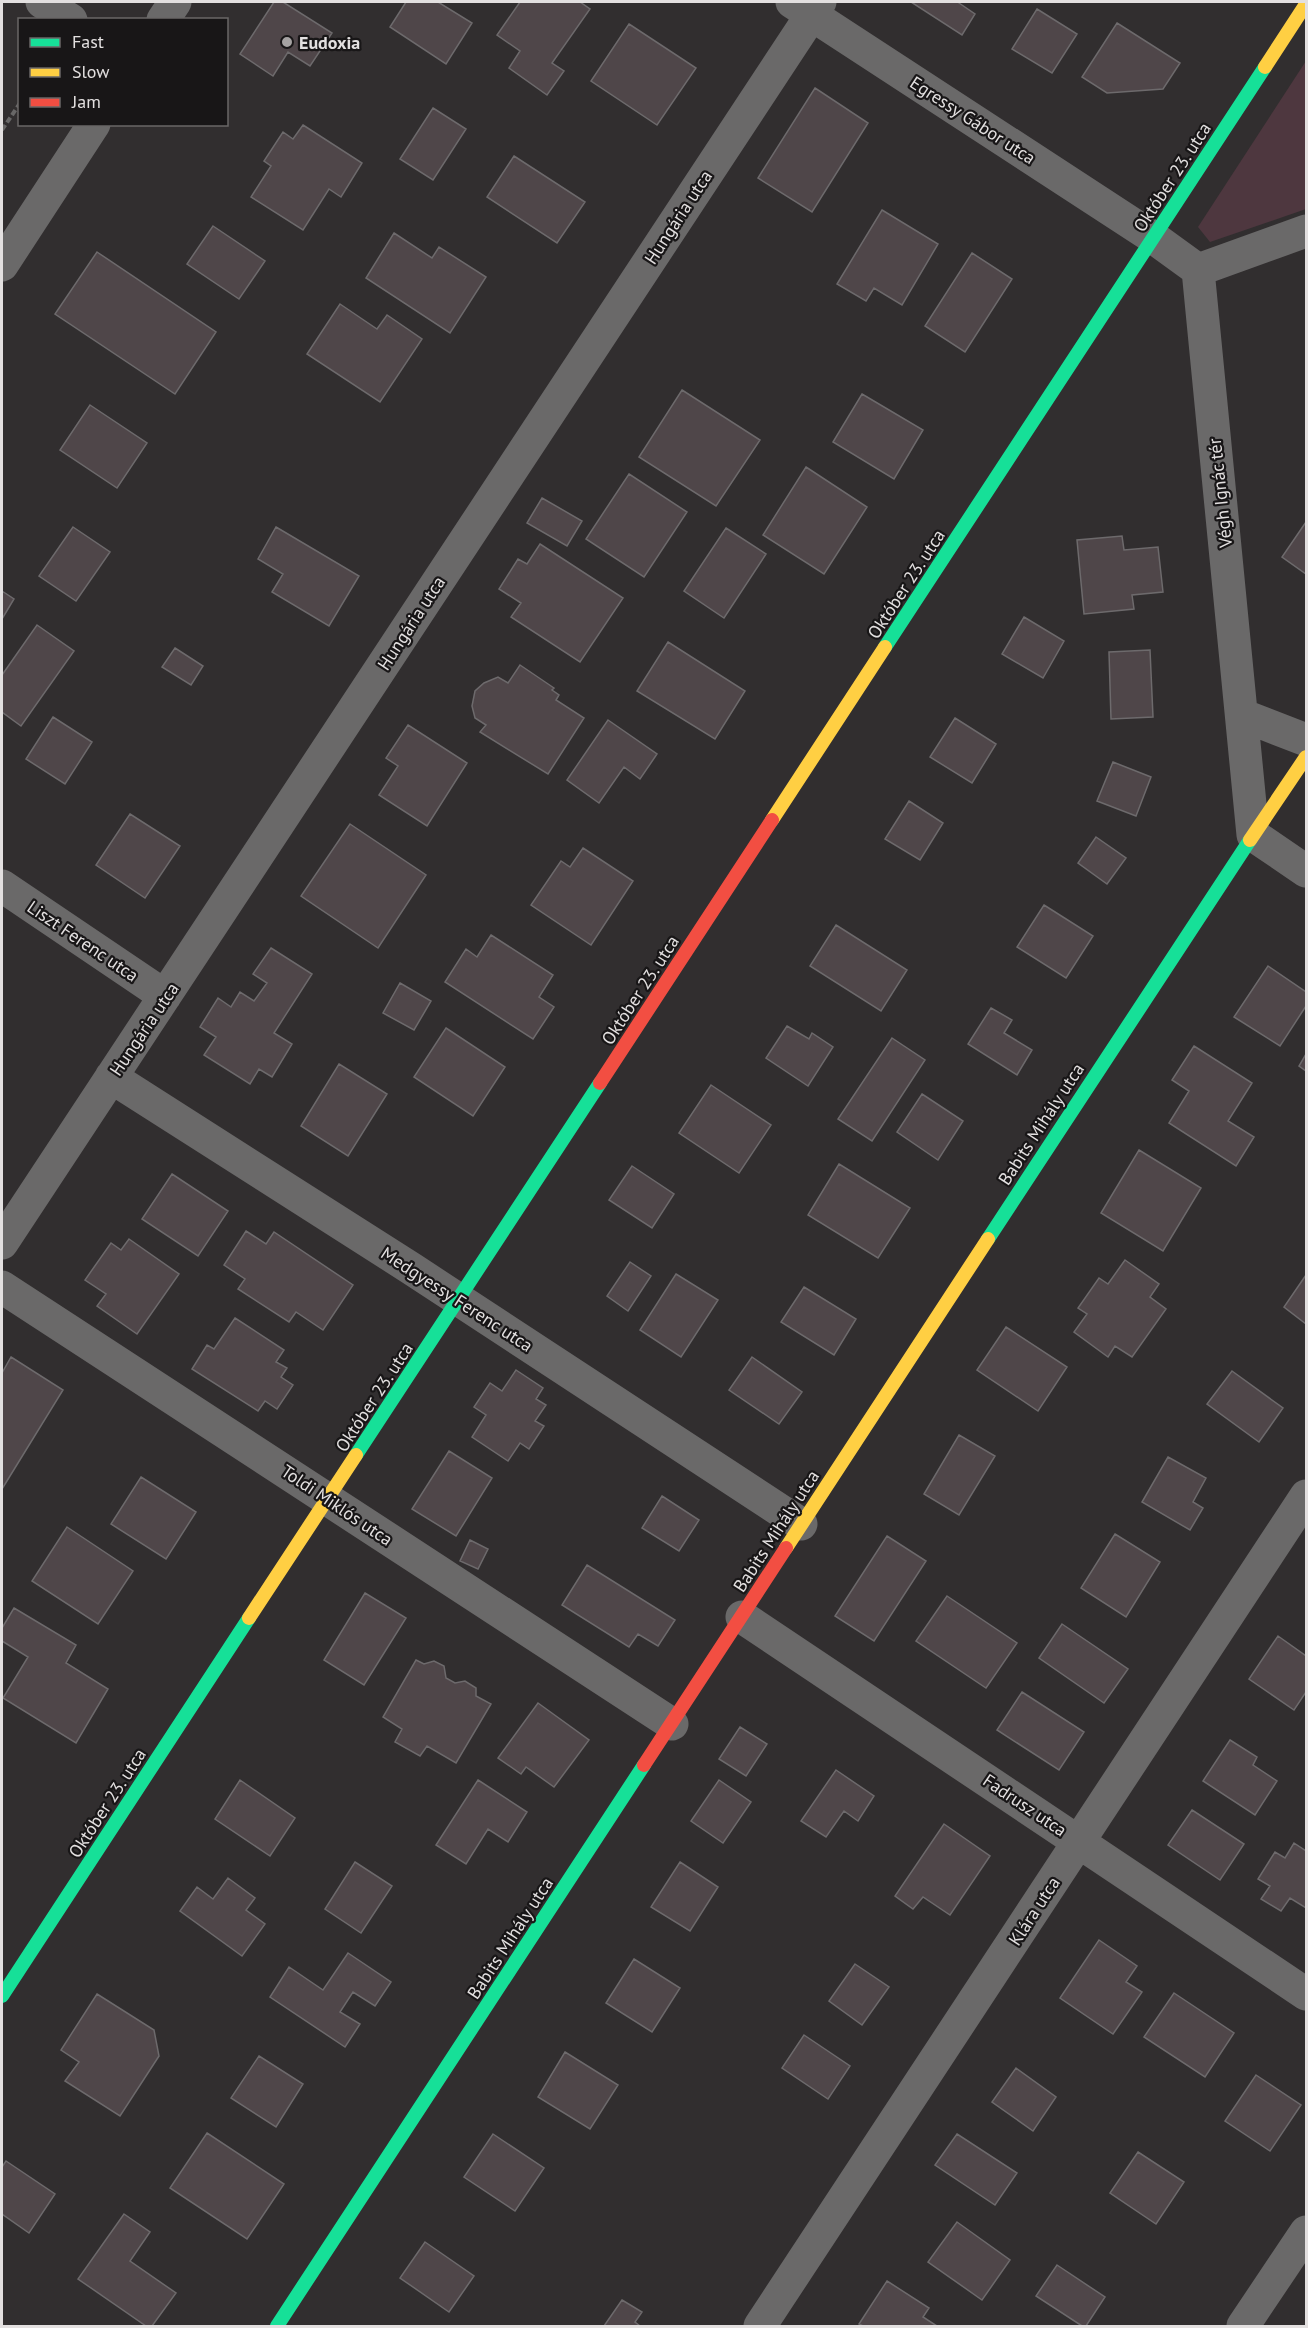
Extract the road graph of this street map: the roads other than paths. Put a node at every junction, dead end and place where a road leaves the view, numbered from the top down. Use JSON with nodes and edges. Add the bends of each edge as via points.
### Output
{"nodes":[{"id":1,"x":42,"y":2,"type":"edge"},
{"id":2,"x":175,"y":2,"type":"edge"},
{"id":3,"x":1306,"y":4,"type":"edge"},
{"id":4,"x":807,"y":6,"type":"edge"},
{"id":5,"x":68,"y":18,"type":"edge"},
{"id":6,"x":164,"y":18,"type":"edge"},
{"id":7,"x":93,"y":126,"type":"edge"},
{"id":8,"x":1306,"y":231,"type":"edge"},
{"id":9,"x":1154,"y":238,"type":"junction"},
{"id":10,"x":2,"y":265,"type":"edge"},
{"id":11,"x":1198,"y":270,"type":"junction"},
{"id":12,"x":1242,"y":715,"type":"junction"},
{"id":13,"x":1306,"y":740,"type":"edge"},
{"id":14,"x":1306,"y":757,"type":"edge"},
{"id":15,"x":1252,"y":834,"type":"junction"},
{"id":16,"x":1306,"y":871,"type":"edge"},
{"id":17,"x":2,"y":886,"type":"edge"},
{"id":18,"x":165,"y":996,"type":"junction"},
{"id":19,"x":111,"y":1077,"type":"junction"},
{"id":20,"x":2,"y":1243,"type":"edge"},
{"id":21,"x":2,"y":1287,"type":"edge"},
{"id":22,"x":459,"y":1300,"type":"junction"},
{"id":23,"x":1306,"y":1496,"type":"edge"},
{"id":24,"x":328,"y":1500,"type":"junction"},
{"id":25,"x":801,"y":1524,"type":"junction"},
{"id":26,"x":742,"y":1617,"type":"junction"},
{"id":27,"x":672,"y":1724,"type":"junction"},
{"id":28,"x":1080,"y":1842,"type":"junction"},
{"id":29,"x":1306,"y":1994,"type":"edge"},
{"id":30,"x":2,"y":1996,"type":"edge"},
{"id":31,"x":1306,"y":2232,"type":"edge"},
{"id":32,"x":277,"y":2326,"type":"edge"},
{"id":33,"x":760,"y":2326,"type":"edge"},
{"id":34,"x":1243,"y":2326,"type":"edge"}],
"edges":[{"from":1,"to":5,"type":"street"},
{"from":2,"to":6,"type":"street"},
{"from":3,"to":9,"type":"street","name":"Október 23. utca"},
{"from":4,"to":9,"type":"street","name":"Egressy Gábor utca"},
{"from":4,"to":18,"type":"street","name":"Hungária utca"},
{"from":7,"to":10,"type":"street"},
{"from":8,"to":11,"type":"street"},
{"from":9,"to":11,"type":"street"},
{"from":9,"to":22,"type":"street","name":"Október 23. utca"},
{"from":11,"to":12,"type":"street","name":"Végh Ignác tér"},
{"from":12,"to":13,"type":"street"},
{"from":12,"to":15,"type":"street","name":"Végh Ignác tér"},
{"from":14,"to":15,"type":"street","name":"Babits Mihály utca"},
{"from":15,"to":16,"type":"street"},
{"from":15,"to":25,"type":"street","name":"Babits Mihály utca"},
{"from":17,"to":18,"type":"street","name":"Liszt Ferenc utca"},
{"from":18,"to":19,"type":"street","name":"Hungária utca"},
{"from":19,"to":20,"type":"street","name":"Hungária utca"},
{"from":19,"to":22,"type":"street","name":"Medgyessy Ferenc utca"},
{"from":21,"to":24,"type":"street","name":"Toldi Miklós utca"},
{"from":22,"to":24,"type":"street","name":"Október 23. utca"},
{"from":22,"to":25,"type":"street","name":"Medgyessy Ferenc utca"},
{"from":23,"to":28,"type":"street","name":"Klára utca"},
{"from":24,"to":27,"type":"street","name":"Toldi Miklós utca"},
{"from":24,"to":30,"type":"street","name":"Október 23. utca"},
{"from":25,"to":26,"type":"street","name":"Babits Mihály utca"},
{"from":26,"to":27,"type":"street","name":"Babits Mihály utca"},
{"from":26,"to":28,"type":"street","name":"Fadrusz utca"},
{"from":27,"to":32,"type":"street","name":"Babits Mihály utca"},
{"from":28,"to":29,"type":"street","name":"Fadrusz utca"},
{"from":28,"to":33,"type":"street","name":"Klára utca"},
{"from":31,"to":34,"type":"street"}]}
